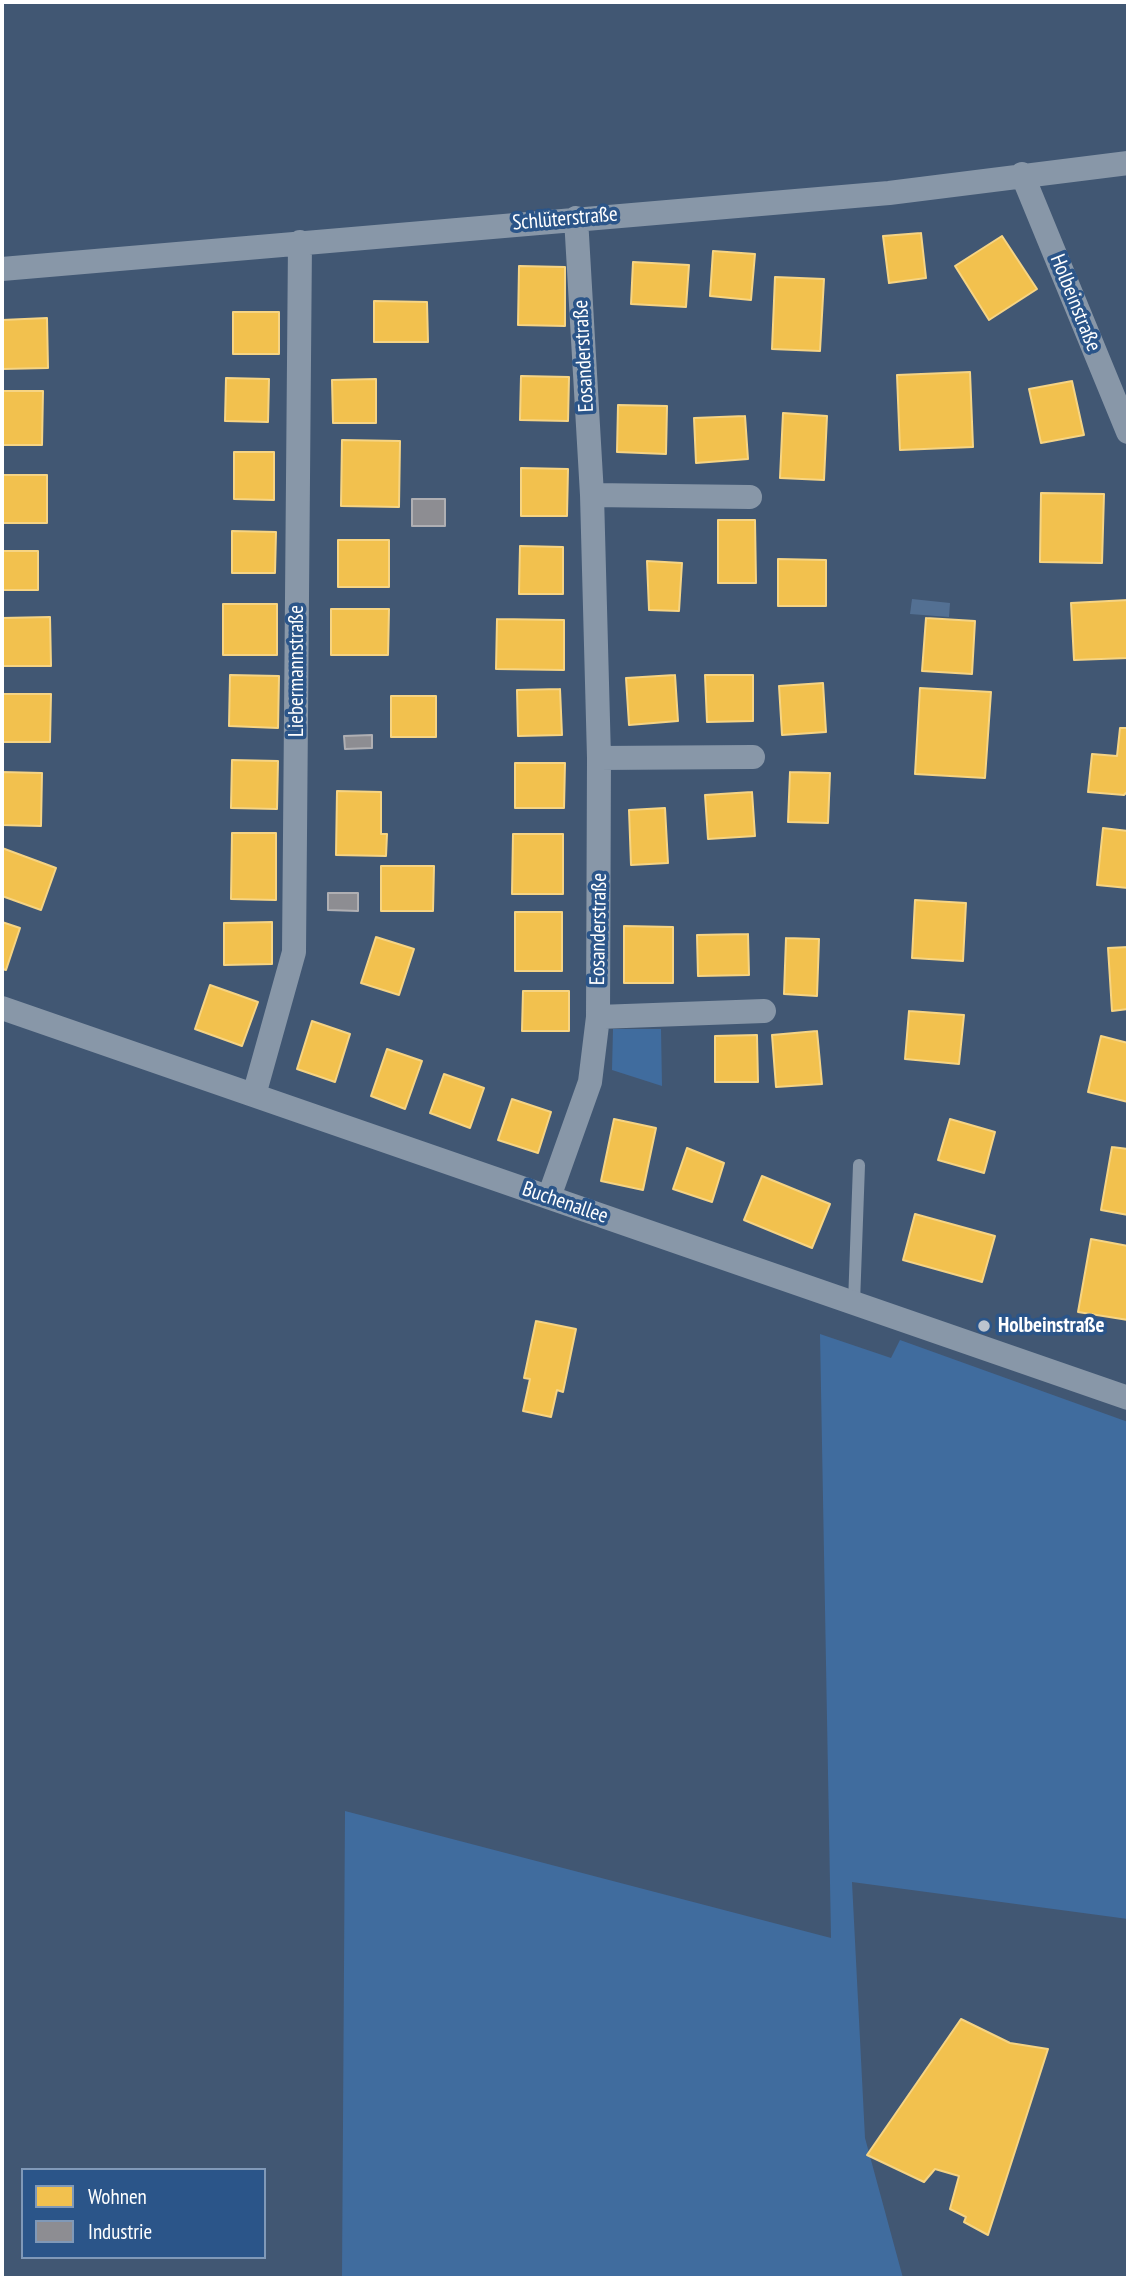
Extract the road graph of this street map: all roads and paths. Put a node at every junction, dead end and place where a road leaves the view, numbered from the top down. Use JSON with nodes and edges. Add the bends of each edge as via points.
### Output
{"nodes":[{"id":1,"x":1128,"y":163,"type":"edge"},
{"id":2,"x":1022,"y":174,"type":"junction"},
{"id":3,"x":576,"y":218,"type":"junction"},
{"id":4,"x":300,"y":242,"type":"junction"},
{"id":5,"x":2,"y":269,"type":"edge"},
{"id":6,"x":1128,"y":432,"type":"edge"},
{"id":7,"x":592,"y":495,"type":"junction"},
{"id":8,"x":750,"y":497,"type":"dead end"},
{"id":9,"x":599,"y":758,"type":"junction"},
{"id":10,"x":753,"y":758,"type":"dead end"},
{"id":11,"x":2,"y":1008,"type":"edge"},
{"id":12,"x":764,"y":1011,"type":"dead end"},
{"id":13,"x":598,"y":1017,"type":"junction"},
{"id":14,"x":254,"y":1095,"type":"junction"},
{"id":15,"x":859,"y":1165,"type":"dead end"},
{"id":16,"x":549,"y":1197,"type":"junction"},
{"id":17,"x":854,"y":1303,"type":"junction"},
{"id":18,"x":1128,"y":1398,"type":"edge"}],
"edges":[{"from":1,"to":2,"type":"street","name":"Schlüterstraße"},
{"from":2,"to":3,"type":"street","name":"Schlüterstraße","via":[[889,193]]},
{"from":2,"to":6,"type":"street","name":"Holbeinstraße"},
{"from":3,"to":4,"type":"street","name":"Schlüterstraße"},
{"from":3,"to":7,"type":"street","name":"Eosanderstraße"},
{"from":4,"to":5,"type":"street","name":"Schlüterstraße"},
{"from":4,"to":14,"type":"street","name":"Liebermannstraße","via":[[295,952]]},
{"from":7,"to":8,"type":"street"},
{"from":7,"to":9,"type":"street","name":"Eosanderstraße"},
{"from":9,"to":10,"type":"street"},
{"from":9,"to":13,"type":"street","name":"Eosanderstraße"},
{"from":11,"to":14,"type":"street","name":"Buchenallee"},
{"from":12,"to":13,"type":"street","name":"Eosanderstraße"},
{"from":13,"to":16,"type":"street","name":"Eosanderstraße","via":[[590,1082]]},
{"from":14,"to":16,"type":"street","name":"Buchenallee"},
{"from":15,"to":17,"type":"lane"},
{"from":16,"to":17,"type":"street","name":"Buchenallee"},
{"from":17,"to":18,"type":"street","name":"Buchenallee"}]}
